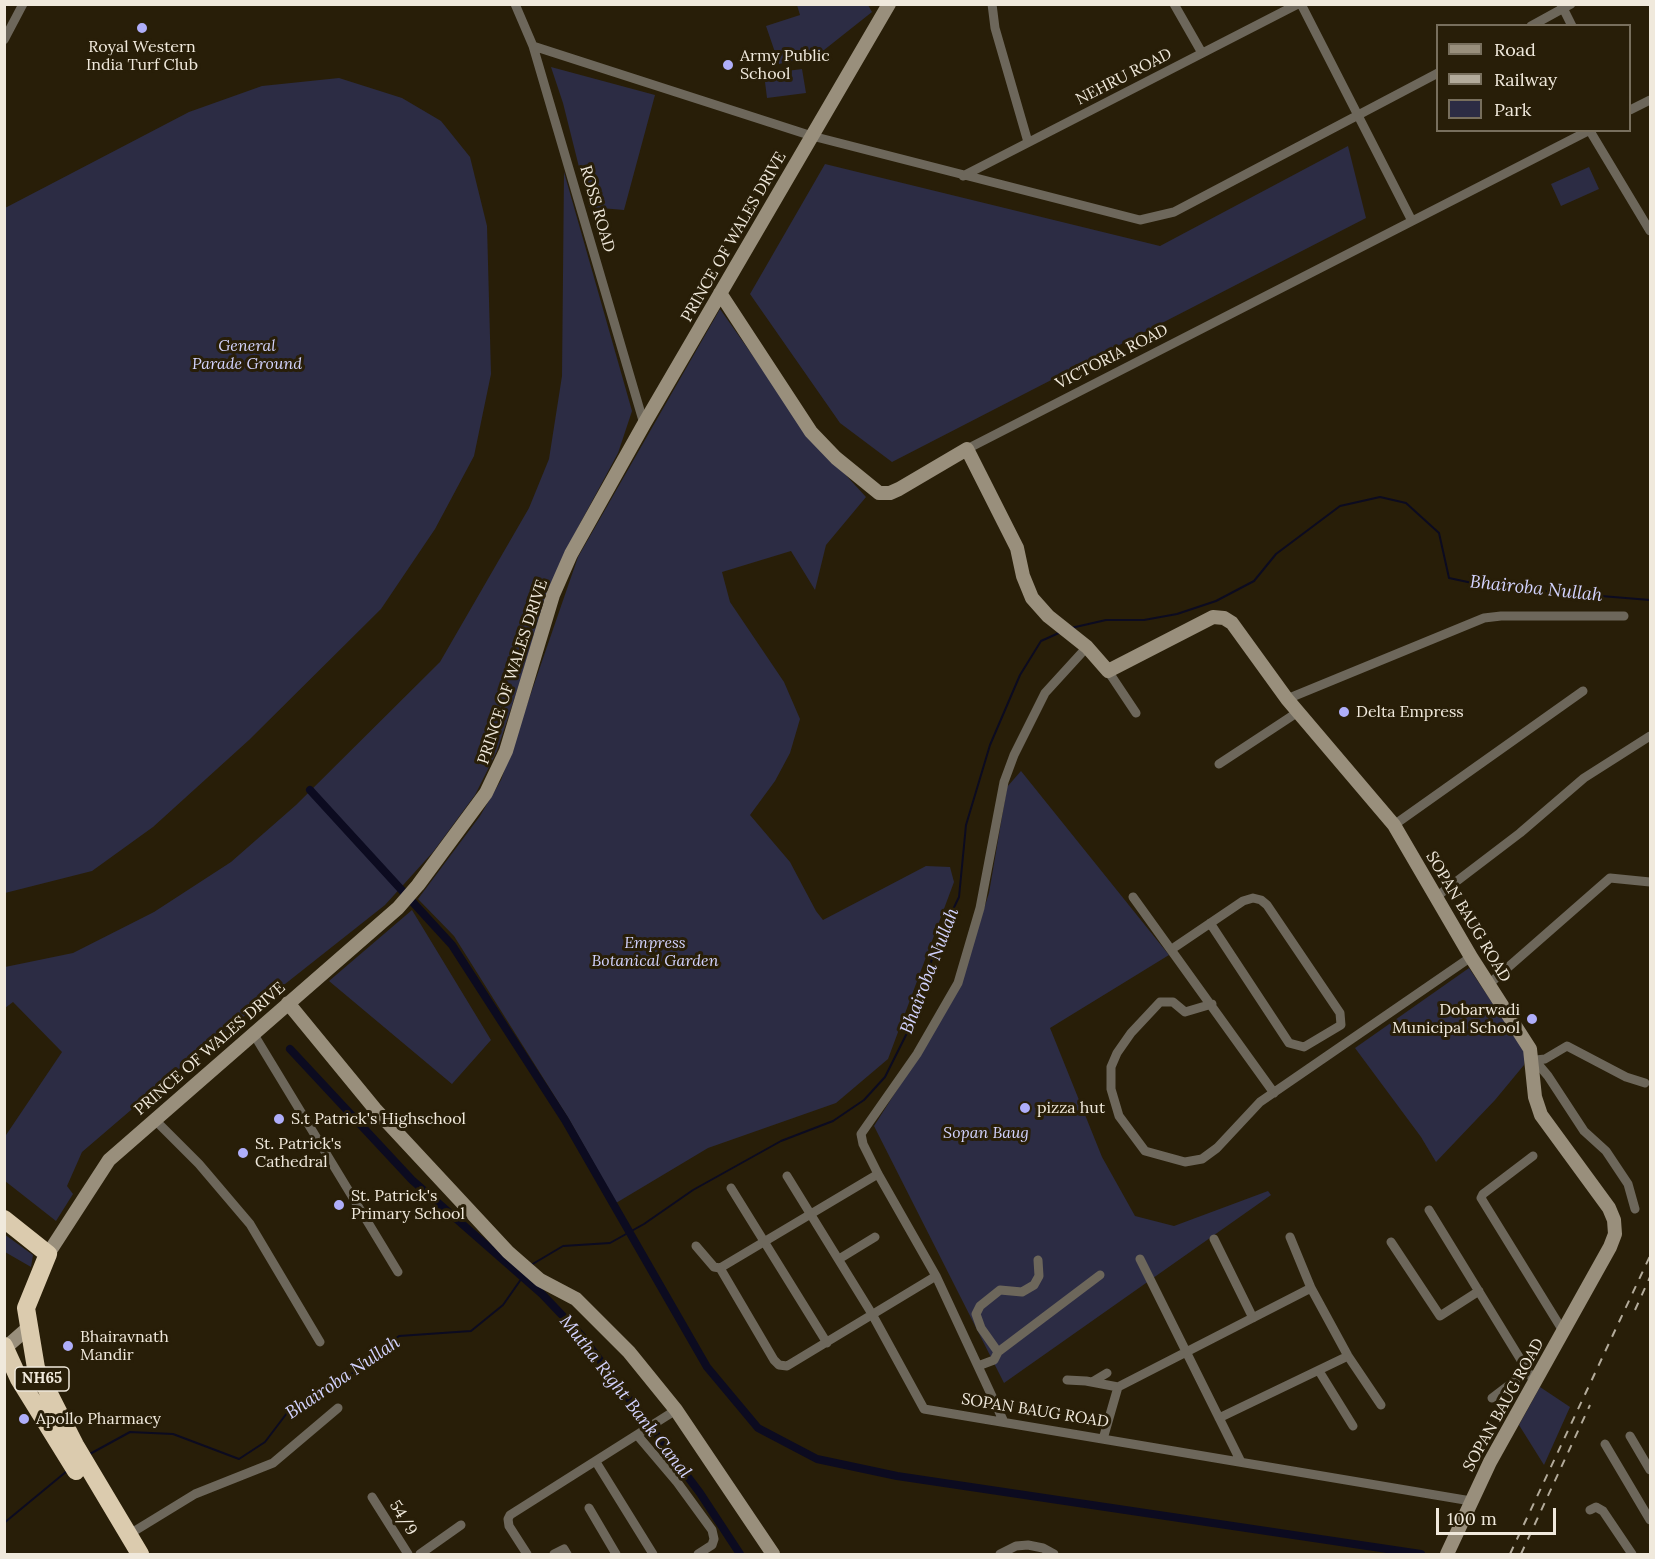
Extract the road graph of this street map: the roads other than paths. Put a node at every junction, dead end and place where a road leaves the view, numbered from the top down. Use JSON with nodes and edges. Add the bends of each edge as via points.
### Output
{"nodes":[{"id":1,"x":23,"y":4,"type":"edge"},
{"id":2,"x":515,"y":4,"type":"edge"},
{"id":3,"x":889,"y":4,"type":"edge"},
{"id":4,"x":992,"y":4,"type":"edge"},
{"id":5,"x":1174,"y":4,"type":"edge"},
{"id":6,"x":1299,"y":4,"type":"edge"},
{"id":7,"x":1565,"y":6,"type":"edge"},
{"id":8,"x":1534,"y":24,"type":"edge"},
{"id":9,"x":1571,"y":24,"type":"edge"},
{"id":10,"x":4,"y":40,"type":"edge"},
{"id":11,"x":533,"y":46,"type":"junction"},
{"id":12,"x":1202,"y":53,"type":"junction"},
{"id":13,"x":1436,"y":75,"type":"edge"},
{"id":14,"x":1650,"y":100,"type":"edge"},
{"id":15,"x":1631,"y":109,"type":"edge"},
{"id":16,"x":1358,"y":115,"type":"junction"},
{"id":17,"x":1588,"y":132,"type":"edge"},
{"id":18,"x":1591,"y":132,"type":"edge"},
{"id":19,"x":812,"y":136,"type":"junction"},
{"id":20,"x":1028,"y":142,"type":"junction"},
{"id":21,"x":963,"y":176,"type":"junction"},
{"id":22,"x":1412,"y":221,"type":"junction"},
{"id":23,"x":1650,"y":231,"type":"edge"},
{"id":24,"x":720,"y":292,"type":"junction"},
{"id":25,"x":644,"y":424,"type":"junction"},
{"id":26,"x":967,"y":449,"type":"junction"},
{"id":27,"x":1624,"y":616,"type":"dead end"},
{"id":28,"x":1082,"y":644,"type":"junction"},
{"id":29,"x":1108,"y":670,"type":"junction"},
{"id":30,"x":1583,"y":691,"type":"dead end"},
{"id":31,"x":1287,"y":699,"type":"junction"},
{"id":32,"x":1298,"y":712,"type":"junction"},
{"id":33,"x":1136,"y":713,"type":"dead end"},
{"id":34,"x":1650,"y":736,"type":"edge"},
{"id":35,"x":1219,"y":764,"type":"dead end"},
{"id":36,"x":1394,"y":825,"type":"junction"},
{"id":37,"x":1650,"y":882,"type":"edge"},
{"id":38,"x":1133,"y":897,"type":"dead end"},
{"id":39,"x":1436,"y":897,"type":"junction"},
{"id":40,"x":1210,"y":923,"type":"junction"},
{"id":41,"x":1172,"y":949,"type":"junction"},
{"id":42,"x":1471,"y":957,"type":"junction"},
{"id":43,"x":1489,"y":984,"type":"junction"},
{"id":44,"x":288,"y":1003,"type":"junction"},
{"id":45,"x":1212,"y":1004,"type":"junction"},
{"id":46,"x":253,"y":1033,"type":"junction"},
{"id":47,"x":1323,"y":1036,"type":"junction"},
{"id":48,"x":1332,"y":1051,"type":"junction"},
{"id":49,"x":1534,"y":1058,"type":"junction"},
{"id":50,"x":1645,"y":1083,"type":"dead end"},
{"id":51,"x":1274,"y":1093,"type":"junction"},
{"id":52,"x":154,"y":1119,"type":"junction"},
{"id":53,"x":1533,"y":1156,"type":"dead end"},
{"id":54,"x":878,"y":1174,"type":"junction"},
{"id":55,"x":788,"y":1176,"type":"dead end"},
{"id":56,"x":731,"y":1188,"type":"dead end"},
{"id":57,"x":1635,"y":1209,"type":"dead end"},
{"id":58,"x":1429,"y":1210,"type":"dead end"},
{"id":59,"x":811,"y":1213,"type":"junction"},
{"id":60,"x":4,"y":1219,"type":"edge"},
{"id":61,"x":876,"y":1237,"type":"dead end"},
{"id":62,"x":1290,"y":1237,"type":"dead end"},
{"id":63,"x":1214,"y":1239,"type":"dead end"},
{"id":64,"x":764,"y":1240,"type":"junction"},
{"id":65,"x":1390,"y":1242,"type":"dead end"},
{"id":66,"x":696,"y":1246,"type":"dead end"},
{"id":67,"x":48,"y":1254,"type":"junction"},
{"id":68,"x":839,"y":1259,"type":"junction"},
{"id":69,"x":1140,"y":1259,"type":"dead end"},
{"id":70,"x":1038,"y":1260,"type":"dead end"},
{"id":71,"x":720,"y":1268,"type":"junction"},
{"id":72,"x":398,"y":1272,"type":"dead end"},
{"id":73,"x":1100,"y":1275,"type":"dead end"},
{"id":74,"x":936,"y":1276,"type":"junction"},
{"id":75,"x":1311,"y":1288,"type":"junction"},
{"id":76,"x":1479,"y":1291,"type":"junction"},
{"id":77,"x":872,"y":1314,"type":"junction"},
{"id":78,"x":1253,"y":1318,"type":"junction"},
{"id":79,"x":28,"y":1328,"type":"junction"},
{"id":80,"x":1563,"y":1331,"type":"junction"},
{"id":81,"x":321,"y":1342,"type":"dead end"},
{"id":82,"x":827,"y":1343,"type":"junction"},
{"id":83,"x":5,"y":1348,"type":"edge"},
{"id":84,"x":1185,"y":1351,"type":"junction"},
{"id":85,"x":998,"y":1352,"type":"junction"},
{"id":86,"x":1348,"y":1356,"type":"junction"},
{"id":87,"x":1523,"y":1364,"type":"junction"},
{"id":88,"x":978,"y":1366,"type":"junction"},
{"id":89,"x":36,"y":1368,"type":"junction"},
{"id":90,"x":1320,"y":1371,"type":"junction"},
{"id":91,"x":1107,"y":1373,"type":"dead end"},
{"id":92,"x":19,"y":1379,"type":"junction"},
{"id":93,"x":1067,"y":1380,"type":"dead end"},
{"id":94,"x":1092,"y":1382,"type":"junction"},
{"id":95,"x":1535,"y":1383,"type":"junction"},
{"id":96,"x":1118,"y":1387,"type":"junction"},
{"id":97,"x":1492,"y":1398,"type":"dead end"},
{"id":98,"x":1381,"y":1404,"type":"dead end"},
{"id":99,"x":338,"y":1408,"type":"dead end"},
{"id":100,"x":671,"y":1413,"type":"junction"},
{"id":101,"x":1219,"y":1418,"type":"junction"},
{"id":102,"x":1003,"y":1420,"type":"junction"},
{"id":103,"x":1353,"y":1426,"type":"dead end"},
{"id":104,"x":641,"y":1434,"type":"junction"},
{"id":105,"x":1630,"y":1436,"type":"dead end"},
{"id":106,"x":1103,"y":1439,"type":"junction"},
{"id":107,"x":1605,"y":1444,"type":"dead end"},
{"id":108,"x":70,"y":1448,"type":"junction"},
{"id":109,"x":596,"y":1462,"type":"junction"},
{"id":110,"x":1241,"y":1462,"type":"junction"},
{"id":111,"x":1650,"y":1470,"type":"edge"},
{"id":112,"x":87,"y":1476,"type":"junction"},
{"id":113,"x":372,"y":1497,"type":"dead end"},
{"id":114,"x":1471,"y":1502,"type":"junction"},
{"id":115,"x":589,"y":1508,"type":"dead end"},
{"id":116,"x":1590,"y":1510,"type":"dead end"},
{"id":117,"x":1650,"y":1520,"type":"edge"},
{"id":118,"x":461,"y":1525,"type":"dead end"},
{"id":119,"x":128,"y":1535,"type":"junction"},
{"id":120,"x":1448,"y":1552,"type":"edge"},
{"id":121,"x":126,"y":1554,"type":"edge"},
{"id":122,"x":140,"y":1554,"type":"edge"},
{"id":123,"x":405,"y":1554,"type":"edge"},
{"id":124,"x":420,"y":1554,"type":"edge"},
{"id":125,"x":527,"y":1554,"type":"edge"},
{"id":126,"x":554,"y":1554,"type":"edge"},
{"id":127,"x":567,"y":1554,"type":"edge"},
{"id":128,"x":616,"y":1554,"type":"edge"},
{"id":129,"x":653,"y":1554,"type":"edge"},
{"id":130,"x":698,"y":1554,"type":"edge"},
{"id":131,"x":772,"y":1554,"type":"edge"},
{"id":132,"x":1000,"y":1554,"type":"edge"},
{"id":133,"x":1054,"y":1554,"type":"edge"},
{"id":134,"x":1632,"y":1554,"type":"edge"}],
"edges":[{"from":1,"to":10,"type":"street"},
{"from":2,"to":11,"type":"street","name":"ROSS ROAD"},
{"from":3,"to":19,"type":"street","name":"PRINCE OF WALES DRIVE"},
{"from":4,"to":20,"type":"street"},
{"from":5,"to":12,"type":"street"},
{"from":6,"to":12,"type":"street","name":"NEHRU ROAD"},
{"from":6,"to":16,"type":"street"},
{"from":7,"to":8,"type":"street"},
{"from":7,"to":9,"type":"street"},
{"from":11,"to":19,"type":"street"},
{"from":11,"to":25,"type":"street","name":"ROSS ROAD"},
{"from":12,"to":20,"type":"street","name":"NEHRU ROAD"},
{"from":13,"to":16,"type":"street"},
{"from":14,"to":15,"type":"street"},
{"from":16,"to":21,"type":"street","via":[[1174,212],[1154,218],[1140,220]]},
{"from":16,"to":22,"type":"street"},
{"from":17,"to":22,"type":"street","name":"VICTORIA ROAD"},
{"from":18,"to":23,"type":"street"},
{"from":19,"to":21,"type":"street"},
{"from":19,"to":24,"type":"street","name":"PRINCE OF WALES DRIVE"},
{"from":20,"to":21,"type":"street","name":"NEHRU ROAD"},
{"from":22,"to":26,"type":"street","name":"VICTORIA ROAD"},
{"from":24,"to":25,"type":"street","name":"PRINCE OF WALES DRIVE"},
{"from":24,"to":26,"type":"street","name":"VICTORIA ROAD","via":[[811,432],[879,494],[899,489]]},
{"from":25,"to":44,"type":"street","name":"PRINCE OF WALES DRIVE","via":[[571,554],[553,595],[497,774],[398,908]]},
{"from":26,"to":28,"type":"street","via":[[1017,548],[1026,586],[1038,606]]},
{"from":27,"to":31,"type":"street","via":[[1484,618]]},
{"from":28,"to":29,"type":"street"},
{"from":28,"to":54,"type":"street","via":[[1045,693],[1014,755],[1002,792],[980,908],[958,983],[917,1054],[861,1134]]},
{"from":29,"to":31,"type":"street","name":"SOPAN BAUG ROAD","via":[[1218,617],[1232,623]]},
{"from":29,"to":33,"type":"street"},
{"from":30,"to":36,"type":"street"},
{"from":31,"to":32,"type":"street","name":"SOPAN BAUG ROAD"},
{"from":32,"to":35,"type":"street"},
{"from":32,"to":36,"type":"street","name":"SOPAN BAUG ROAD"},
{"from":34,"to":39,"type":"street","via":[[1584,778]]},
{"from":36,"to":39,"type":"street","name":"SOPAN BAUG ROAD"},
{"from":37,"to":43,"type":"street","via":[[1610,878]]},
{"from":38,"to":41,"type":"street"},
{"from":39,"to":42,"type":"street","name":"SOPAN BAUG ROAD"},
{"from":40,"to":41,"type":"street"},
{"from":40,"to":47,"type":"street","via":[[1289,1043],[1304,1047]]},
{"from":40,"to":47,"type":"street","via":[[1243,901],[1253,898],[1267,905],[1340,1013],[1341,1025]]},
{"from":41,"to":45,"type":"street"},
{"from":42,"to":43,"type":"street","name":"SOPAN BAUG ROAD"},
{"from":42,"to":48,"type":"street"},
{"from":43,"to":49,"type":"street","name":"SOPAN BAUG ROAD"},
{"from":44,"to":46,"type":"street","name":"PRINCE OF WALES DRIVE"},
{"from":44,"to":100,"type":"street","via":[[375,1109],[508,1252],[540,1280],[576,1299],[629,1352]]},
{"from":45,"to":51,"type":"street"},
{"from":45,"to":51,"type":"street","via":[[1185,1012],[1173,1002],[1160,1002],[1131,1033],[1111,1067],[1111,1089],[1119,1116],[1145,1151],[1185,1162],[1202,1159],[1217,1148],[1251,1111]]},
{"from":46,"to":52,"type":"street","name":"PRINCE OF WALES DRIVE"},
{"from":46,"to":72,"type":"street"},
{"from":47,"to":48,"type":"street"},
{"from":48,"to":51,"type":"street"},
{"from":49,"to":50,"type":"street","via":[[1545,1059],[1567,1046]]},
{"from":49,"to":57,"type":"street","via":[[1584,1131],[1606,1151],[1628,1184]]},
{"from":49,"to":80,"type":"street","name":"SOPAN BAUG ROAD","via":[[1535,1097],[1541,1115],[1614,1220],[1610,1247]]},
{"from":52,"to":67,"type":"street","name":"PRINCE OF WALES DRIVE","via":[[109,1160]]},
{"from":52,"to":81,"type":"street","via":[[250,1224]]},
{"from":53,"to":80,"type":"street","via":[[1481,1198]]},
{"from":54,"to":59,"type":"street"},
{"from":54,"to":74,"type":"street"},
{"from":55,"to":59,"type":"street","name":"SOPAN BAUG ROAD"},
{"from":56,"to":64,"type":"street"},
{"from":58,"to":76,"type":"street"},
{"from":59,"to":64,"type":"street"},
{"from":59,"to":68,"type":"street","name":"SOPAN BAUG ROAD"},
{"from":60,"to":67,"type":"highway"},
{"from":61,"to":68,"type":"street"},
{"from":62,"to":75,"type":"street"},
{"from":63,"to":78,"type":"street"},
{"from":64,"to":71,"type":"street"},
{"from":64,"to":82,"type":"street"},
{"from":65,"to":76,"type":"street","via":[[1440,1316]]},
{"from":66,"to":71,"type":"street","via":[[714,1267]]},
{"from":67,"to":79,"type":"highway","number":"NH65","via":[[26,1308]]},
{"from":68,"to":77,"type":"street","name":"SOPAN BAUG ROAD"},
{"from":69,"to":84,"type":"street"},
{"from":70,"to":85,"type":"street","via":[[1039,1276],[1034,1285],[1022,1292],[1000,1290],[976,1314]]},
{"from":71,"to":82,"type":"street","via":[[779,1365],[794,1364]]},
{"from":73,"to":85,"type":"street"},
{"from":74,"to":77,"type":"street"},
{"from":74,"to":88,"type":"street"},
{"from":75,"to":78,"type":"street"},
{"from":75,"to":86,"type":"street"},
{"from":76,"to":87,"type":"street"},
{"from":77,"to":82,"type":"street"},
{"from":77,"to":102,"type":"street","name":"SOPAN BAUG ROAD","via":[[924,1408]]},
{"from":78,"to":84,"type":"street"},
{"from":79,"to":83,"type":"street"},
{"from":79,"to":89,"type":"highway","number":"NH65"},
{"from":80,"to":95,"type":"street","name":"SOPAN BAUG ROAD"},
{"from":83,"to":92,"type":"highway","number":"NH65"},
{"from":84,"to":96,"type":"street"},
{"from":84,"to":101,"type":"street"},
{"from":85,"to":88,"type":"street","via":[[994,1360]]},
{"from":86,"to":90,"type":"street"},
{"from":86,"to":98,"type":"street"},
{"from":87,"to":95,"type":"street"},
{"from":87,"to":97,"type":"street","via":[[1517,1379]]},
{"from":88,"to":102,"type":"street"},
{"from":89,"to":92,"type":"street"},
{"from":89,"to":108,"type":"highway","number":"NH65"},
{"from":90,"to":101,"type":"street"},
{"from":90,"to":103,"type":"street"},
{"from":91,"to":94,"type":"street"},
{"from":92,"to":108,"type":"highway","number":"NH65"},
{"from":93,"to":94,"type":"street"},
{"from":94,"to":96,"type":"street"},
{"from":95,"to":114,"type":"street","name":"SOPAN BAUG ROAD"},
{"from":96,"to":106,"type":"street"},
{"from":99,"to":119,"type":"street","via":[[273,1462],[195,1494]]},
{"from":100,"to":104,"type":"street"},
{"from":100,"to":131,"type":"street"},
{"from":101,"to":110,"type":"street"},
{"from":102,"to":106,"type":"street","name":"SOPAN BAUG ROAD"},
{"from":104,"to":109,"type":"street"},
{"from":104,"to":130,"type":"street","via":[[712,1530],[712,1545]]},
{"from":105,"to":111,"type":"street"},
{"from":106,"to":110,"type":"street","name":"SOPAN BAUG ROAD"},
{"from":107,"to":117,"type":"street"},
{"from":108,"to":112,"type":"highway","number":"NH65"},
{"from":109,"to":125,"type":"street","via":[[510,1515],[509,1526]]},
{"from":109,"to":129,"type":"street"},
{"from":110,"to":114,"type":"street","name":"SOPAN BAUG ROAD"},
{"from":112,"to":119,"type":"highway","number":"NH65"},
{"from":112,"to":121,"type":"highway","number":"NH65"},
{"from":113,"to":123,"type":"street","name":"54/9"},
{"from":114,"to":120,"type":"street","name":"SOPAN BAUG ROAD"},
{"from":115,"to":128,"type":"street"},
{"from":116,"to":134,"type":"street","via":[[1596,1507],[1603,1511]]},
{"from":118,"to":124,"type":"street"},
{"from":119,"to":122,"type":"highway","number":"NH65"},
{"from":126,"to":127,"type":"street","via":[[564,1549]]},
{"from":132,"to":133,"type":"street","via":[[1028,1545]]}]}
